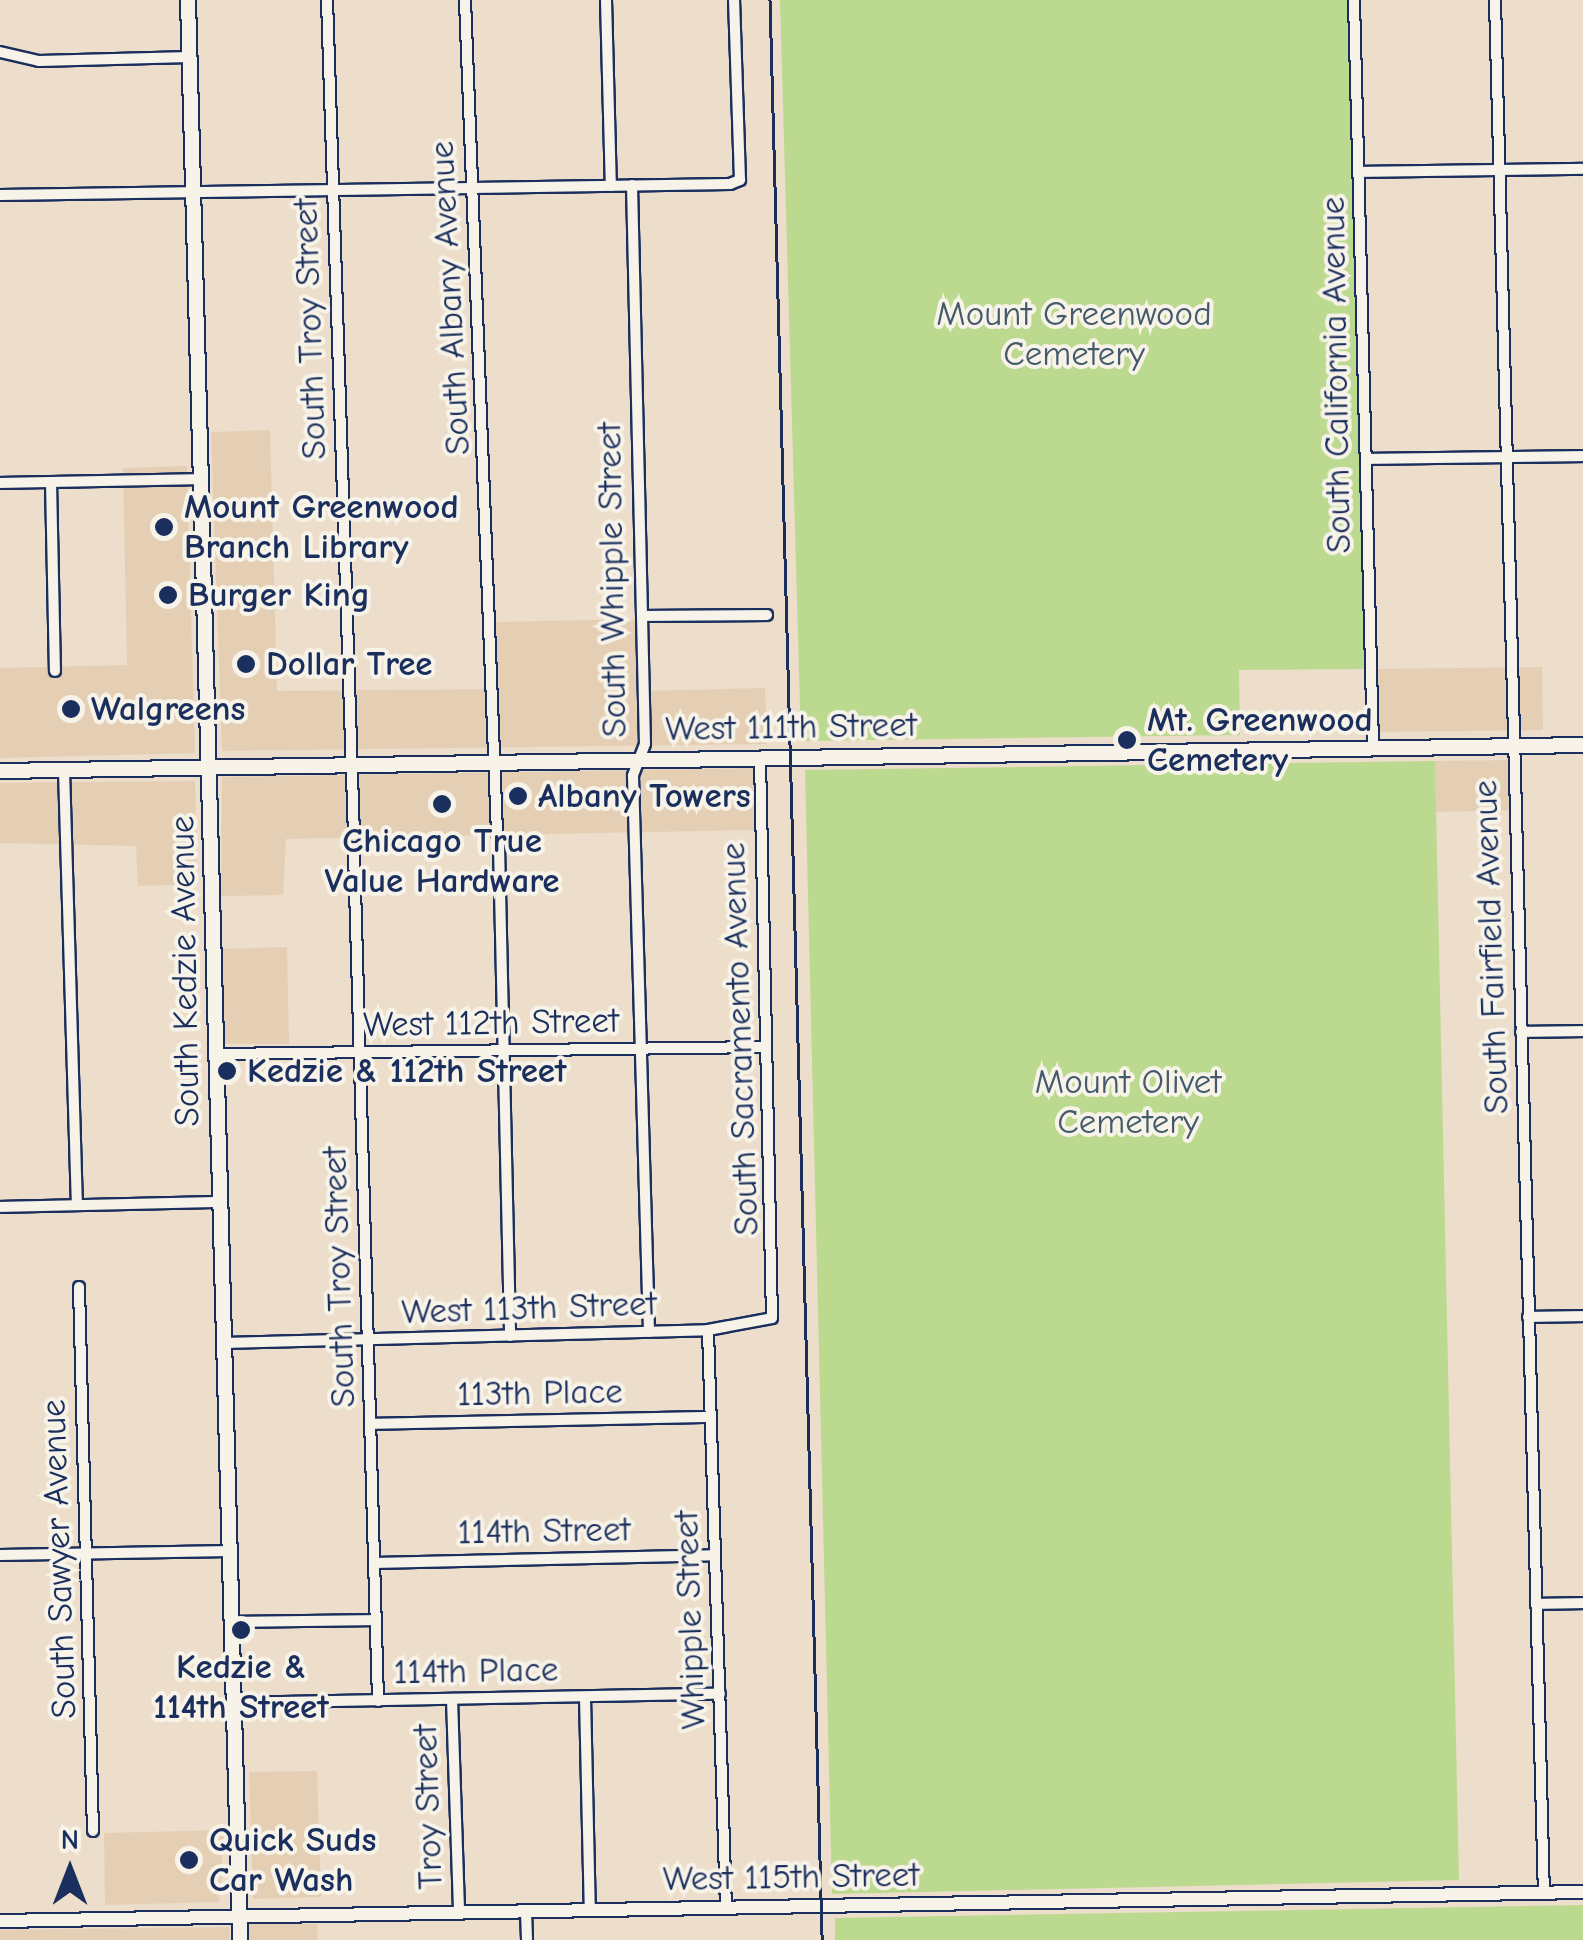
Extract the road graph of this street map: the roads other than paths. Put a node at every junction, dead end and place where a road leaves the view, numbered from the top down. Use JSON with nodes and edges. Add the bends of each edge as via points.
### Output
{"nodes":[{"id":1,"x":188,"y":0,"type":"edge"},
{"id":2,"x":327,"y":0,"type":"edge"},
{"id":3,"x":465,"y":0,"type":"edge"},
{"id":4,"x":606,"y":0,"type":"edge"},
{"id":5,"x":734,"y":0,"type":"edge"},
{"id":6,"x":1354,"y":0,"type":"edge"},
{"id":7,"x":1495,"y":0,"type":"edge"},
{"id":8,"x":0,"y":52,"type":"edge"},
{"id":9,"x":190,"y":57,"type":"junction"},
{"id":10,"x":1583,"y":169,"type":"edge"},
{"id":11,"x":1499,"y":170,"type":"junction"},
{"id":12,"x":1359,"y":172,"type":"junction"},
{"id":13,"x":632,"y":185,"type":"junction"},
{"id":14,"x":611,"y":186,"type":"junction"},
{"id":15,"x":474,"y":187,"type":"junction"},
{"id":16,"x":333,"y":189,"type":"junction"},
{"id":17,"x":194,"y":191,"type":"junction"},
{"id":18,"x":0,"y":194,"type":"edge"},
{"id":19,"x":1583,"y":456,"type":"edge"},
{"id":20,"x":1506,"y":457,"type":"junction"},
{"id":21,"x":1366,"y":460,"type":"junction"},
{"id":22,"x":201,"y":479,"type":"junction"},
{"id":23,"x":51,"y":482,"type":"junction"},
{"id":24,"x":0,"y":483,"type":"edge"},
{"id":25,"x":767,"y":614,"type":"dead end"},
{"id":26,"x":644,"y":616,"type":"junction"},
{"id":27,"x":55,"y":670,"type":"dead end"},
{"id":28,"x":1583,"y":745,"type":"edge"},
{"id":29,"x":1513,"y":746,"type":"junction"},
{"id":30,"x":1373,"y":748,"type":"junction"},
{"id":31,"x":760,"y":757,"type":"junction"},
{"id":32,"x":639,"y":760,"type":"junction"},
{"id":33,"x":496,"y":762,"type":"junction"},
{"id":34,"x":352,"y":764,"type":"junction"},
{"id":35,"x":210,"y":767,"type":"junction"},
{"id":36,"x":64,"y":770,"type":"junction"},
{"id":37,"x":0,"y":771,"type":"edge"},
{"id":38,"x":497,"y":833,"type":"dead end"},
{"id":39,"x":354,"y":836,"type":"dead end"},
{"id":40,"x":499,"y":846,"type":"dead end"},
{"id":41,"x":354,"y":852,"type":"dead end"},
{"id":42,"x":1583,"y":1031,"type":"edge"},
{"id":43,"x":1520,"y":1032,"type":"junction"},
{"id":44,"x":766,"y":1047,"type":"junction"},
{"id":45,"x":641,"y":1049,"type":"junction"},
{"id":46,"x":503,"y":1050,"type":"junction"},
{"id":47,"x":360,"y":1052,"type":"junction"},
{"id":48,"x":217,"y":1054,"type":"junction"},
{"id":49,"x":221,"y":1202,"type":"junction"},
{"id":50,"x":76,"y":1205,"type":"junction"},
{"id":51,"x":0,"y":1206,"type":"edge"},
{"id":52,"x":79,"y":1286,"type":"dead end"},
{"id":53,"x":1583,"y":1316,"type":"edge"},
{"id":54,"x":1528,"y":1317,"type":"junction"},
{"id":55,"x":772,"y":1318,"type":"joint"},
{"id":56,"x":708,"y":1330,"type":"junction"},
{"id":57,"x":649,"y":1332,"type":"junction"},
{"id":58,"x":510,"y":1336,"type":"junction"},
{"id":59,"x":368,"y":1339,"type":"junction"},
{"id":60,"x":224,"y":1343,"type":"junction"},
{"id":61,"x":710,"y":1417,"type":"junction"},
{"id":62,"x":370,"y":1424,"type":"junction"},
{"id":63,"x":230,"y":1550,"type":"junction"},
{"id":64,"x":87,"y":1553,"type":"junction"},
{"id":65,"x":0,"y":1555,"type":"edge"},
{"id":66,"x":715,"y":1555,"type":"junction"},
{"id":67,"x":374,"y":1562,"type":"junction"},
{"id":68,"x":1583,"y":1603,"type":"edge"},
{"id":69,"x":1536,"y":1604,"type":"junction"},
{"id":70,"x":376,"y":1620,"type":"junction"},
{"id":71,"x":232,"y":1622,"type":"junction"},
{"id":72,"x":720,"y":1694,"type":"junction"},
{"id":73,"x":585,"y":1697,"type":"junction"},
{"id":74,"x":452,"y":1699,"type":"junction"},
{"id":75,"x":378,"y":1700,"type":"junction"},
{"id":76,"x":234,"y":1703,"type":"junction"},
{"id":77,"x":94,"y":1831,"type":"dead end"},
{"id":78,"x":1583,"y":1892,"type":"edge"},
{"id":79,"x":1544,"y":1893,"type":"junction"},
{"id":80,"x":726,"y":1908,"type":"junction"},
{"id":81,"x":590,"y":1910,"type":"junction"},
{"id":82,"x":526,"y":1911,"type":"junction"},
{"id":83,"x":459,"y":1913,"type":"junction"},
{"id":84,"x":239,"y":1916,"type":"junction"},
{"id":85,"x":0,"y":1922,"type":"edge"},
{"id":86,"x":240,"y":1940,"type":"edge"},
{"id":87,"x":527,"y":1940,"type":"edge"}],
"edges":[{"from":1,"to":9,"type":"main road","name":"South Kedzie Avenue"},
{"from":2,"to":16,"type":"street","name":"South Troy Street"},
{"from":3,"to":15,"type":"street","name":"South Albany Avenue"},
{"from":4,"to":14,"type":"street"},
{"from":5,"to":13,"type":"street","via":[[740,180]]},
{"from":6,"to":12,"type":"street","name":"South California Avenue"},
{"from":7,"to":11,"type":"street","name":"South Fairfield Avenue"},
{"from":8,"to":9,"type":"street","via":[[39,61]]},
{"from":9,"to":17,"type":"main road","name":"South Kedzie Avenue"},
{"from":10,"to":11,"type":"street"},
{"from":11,"to":12,"type":"street"},
{"from":11,"to":20,"type":"street","name":"South Fairfield Avenue"},
{"from":12,"to":21,"type":"street","name":"South California Avenue"},
{"from":13,"to":14,"type":"street"},
{"from":13,"to":26,"type":"street","name":"South Whipple Street"},
{"from":14,"to":15,"type":"street"},
{"from":15,"to":16,"type":"street"},
{"from":15,"to":33,"type":"street","name":"South Albany Avenue"},
{"from":16,"to":17,"type":"street"},
{"from":16,"to":34,"type":"street","name":"South Troy Street"},
{"from":17,"to":18,"type":"street"},
{"from":17,"to":22,"type":"main road","name":"South Kedzie Avenue"},
{"from":19,"to":20,"type":"street"},
{"from":20,"to":21,"type":"street"},
{"from":20,"to":29,"type":"street","name":"South Fairfield Avenue"},
{"from":21,"to":30,"type":"street","name":"South California Avenue"},
{"from":22,"to":23,"type":"street"},
{"from":22,"to":35,"type":"main road","name":"South Kedzie Avenue"},
{"from":23,"to":24,"type":"street"},
{"from":23,"to":27,"type":"street"},
{"from":25,"to":26,"type":"street"},
{"from":26,"to":32,"type":"street","name":"South Whipple Street"},
{"from":28,"to":29,"type":"main road","name":"West 111th Street"},
{"from":29,"to":30,"type":"main road","name":"West 111th Street"},
{"from":29,"to":43,"type":"street","name":"South Fairfield Avenue"},
{"from":30,"to":31,"type":"main road","name":"West 111th Street"},
{"from":31,"to":32,"type":"main road","name":"West 111th Street"},
{"from":31,"to":44,"type":"street","name":"South Sacramento Avenue"},
{"from":32,"to":33,"type":"main road","name":"West 111th Street"},
{"from":32,"to":45,"type":"street","name":"South Whipple Street"},
{"from":33,"to":34,"type":"main road","name":"West 111th Street"},
{"from":33,"to":38,"type":"street","name":"South Albany Avenue"},
{"from":34,"to":35,"type":"main road","name":"West 111th Street"},
{"from":34,"to":39,"type":"street","name":"South Troy Street"},
{"from":35,"to":36,"type":"main road","name":"West 111th Street"},
{"from":35,"to":48,"type":"main road","name":"South Kedzie Avenue"},
{"from":36,"to":37,"type":"main road","name":"West 111th Street"},
{"from":36,"to":50,"type":"street"},
{"from":40,"to":46,"type":"street"},
{"from":41,"to":47,"type":"street","name":"South Troy Street"},
{"from":42,"to":43,"type":"street"},
{"from":43,"to":54,"type":"street","name":"South Fairfield Avenue"},
{"from":44,"to":45,"type":"street","name":"West 112th Street"},
{"from":44,"to":55,"type":"street","name":"South Sacramento Avenue"},
{"from":45,"to":46,"type":"street","name":"West 112th Street"},
{"from":45,"to":57,"type":"street","name":"South Whipple Street"},
{"from":46,"to":47,"type":"street","name":"West 112th Street"},
{"from":46,"to":58,"type":"street"},
{"from":47,"to":48,"type":"street","name":"West 112th Street"},
{"from":47,"to":59,"type":"street","name":"South Troy Street"},
{"from":48,"to":49,"type":"main road","name":"South Kedzie Avenue"},
{"from":49,"to":50,"type":"street"},
{"from":49,"to":60,"type":"main road","name":"South Kedzie Avenue"},
{"from":50,"to":51,"type":"street"},
{"from":52,"to":64,"type":"street","name":"South Sawyer Avenue"},
{"from":53,"to":54,"type":"street"},
{"from":54,"to":69,"type":"street","name":"South Fairfield Avenue"},
{"from":55,"to":56,"type":"street","name":"West 113th Street"},
{"from":56,"to":57,"type":"street","name":"West 113th Street"},
{"from":56,"to":61,"type":"street","name":"Whipple Street"},
{"from":57,"to":58,"type":"street","name":"West 113th Street"},
{"from":58,"to":59,"type":"street","name":"West 113th Street"},
{"from":59,"to":60,"type":"street","name":"West 113th Street"},
{"from":59,"to":62,"type":"street","name":"South Troy Street"},
{"from":60,"to":63,"type":"main road","name":"South Kedzie Avenue"},
{"from":61,"to":62,"type":"street","name":"113th Place"},
{"from":61,"to":66,"type":"street","name":"Whipple Street"},
{"from":62,"to":67,"type":"street","name":"South Troy Street"},
{"from":63,"to":64,"type":"street"},
{"from":63,"to":71,"type":"main road","name":"South Kedzie Avenue"},
{"from":64,"to":65,"type":"street"},
{"from":64,"to":77,"type":"street","name":"South Sawyer Avenue"},
{"from":66,"to":67,"type":"street","name":"114th Street"},
{"from":66,"to":72,"type":"street","name":"Whipple Street"},
{"from":67,"to":70,"type":"street","name":"South Troy Street"},
{"from":68,"to":69,"type":"street"},
{"from":69,"to":79,"type":"street","name":"South Fairfield Avenue"},
{"from":70,"to":71,"type":"street"},
{"from":70,"to":75,"type":"street","name":"South Troy Street"},
{"from":71,"to":76,"type":"main road","name":"South Kedzie Avenue"},
{"from":72,"to":73,"type":"street","name":"114th Place"},
{"from":72,"to":80,"type":"street","name":"Whipple Street"},
{"from":73,"to":74,"type":"street","name":"114th Place"},
{"from":73,"to":81,"type":"street"},
{"from":74,"to":75,"type":"street","name":"114th Place"},
{"from":74,"to":83,"type":"street","name":"Troy Street"},
{"from":75,"to":76,"type":"street","name":"114th Place"},
{"from":76,"to":84,"type":"main road","name":"South Kedzie Avenue"},
{"from":78,"to":79,"type":"street","name":"West 115th Street"},
{"from":79,"to":80,"type":"street","name":"West 115th Street"},
{"from":80,"to":81,"type":"street","name":"West 115th Street"},
{"from":81,"to":82,"type":"street","name":"West 115th Street"},
{"from":82,"to":83,"type":"street","name":"West 115th Street"},
{"from":82,"to":87,"type":"street"},
{"from":83,"to":84,"type":"street","name":"West 115th Street"},
{"from":84,"to":85,"type":"street","name":"West 115th Street"},
{"from":84,"to":86,"type":"main road","name":"South Kedzie Avenue"}]}
